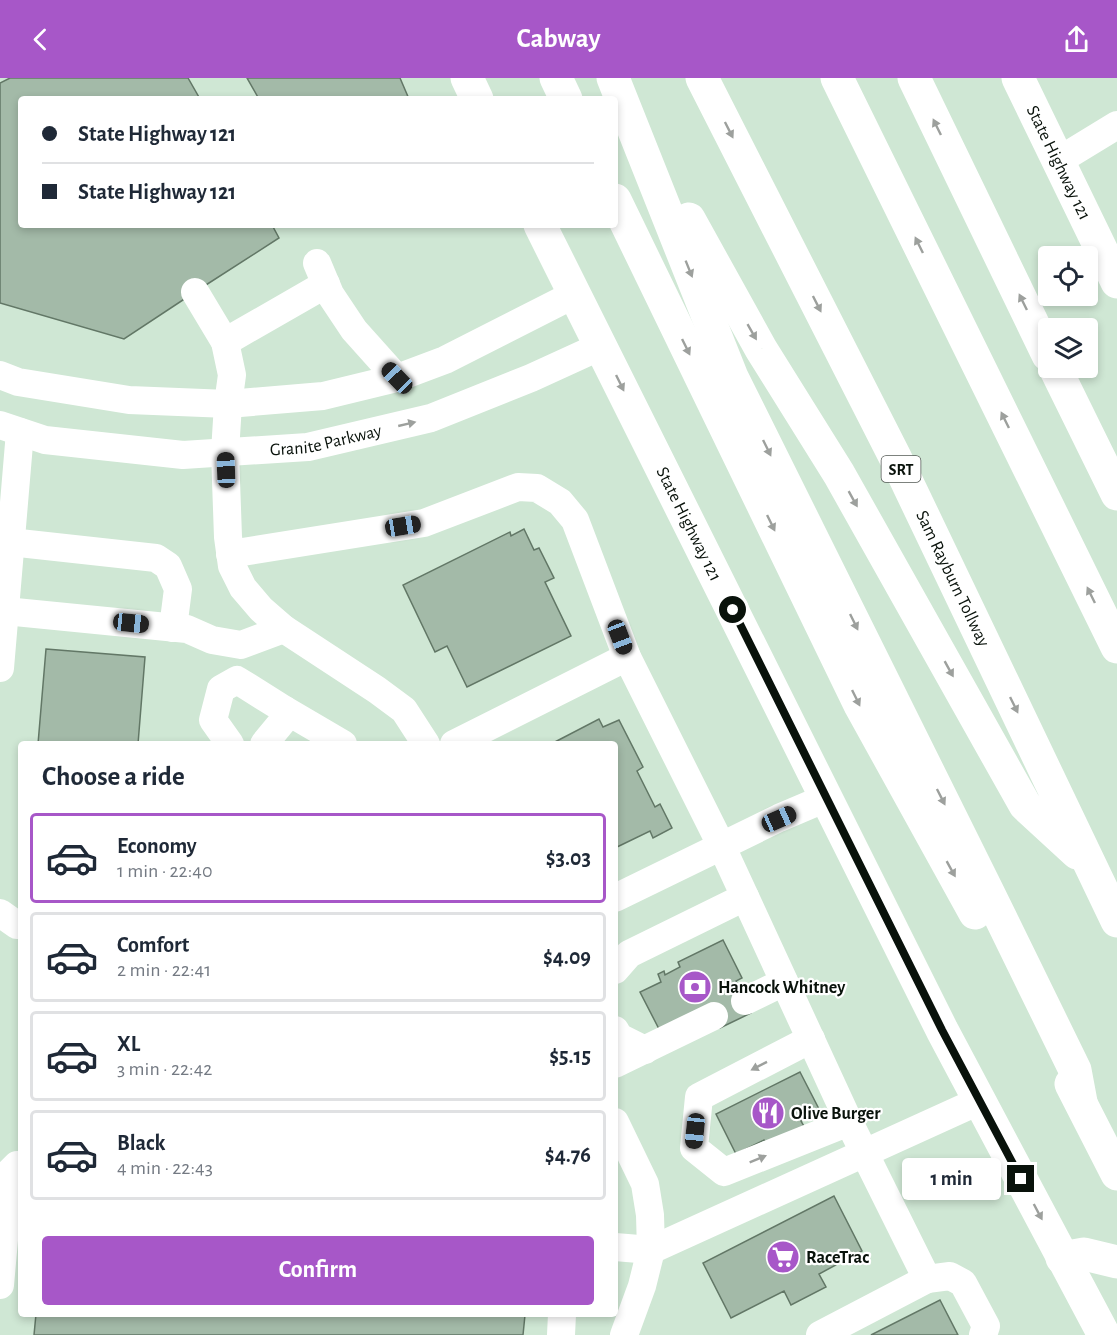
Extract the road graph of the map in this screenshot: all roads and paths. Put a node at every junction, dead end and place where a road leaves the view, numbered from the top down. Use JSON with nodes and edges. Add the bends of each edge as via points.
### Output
{"nodes":[{"id":1,"x":467,"y":78,"type":"edge"},
{"id":2,"x":556,"y":78,"type":"edge"},
{"id":3,"x":614,"y":78,"type":"edge"},
{"id":4,"x":702,"y":78,"type":"edge"},
{"id":5,"x":837,"y":78,"type":"edge"},
{"id":6,"x":914,"y":78,"type":"edge"},
{"id":7,"x":1018,"y":78,"type":"edge"},
{"id":8,"x":476,"y":96,"type":"edge"},
{"id":9,"x":565,"y":96,"type":"edge"},
{"id":10,"x":1117,"y":126,"type":"edge"},
{"id":11,"x":1058,"y":160,"type":"junction"},
{"id":12,"x":618,"y":206,"type":"edge"},
{"id":13,"x":542,"y":228,"type":"edge"},
{"id":14,"x":1117,"y":282,"type":"edge"},
{"id":15,"x":195,"y":292,"type":"dead end"},
{"id":16,"x":575,"y":294,"type":"junction"},
{"id":17,"x":1038,"y":334,"type":"edge"},
{"id":18,"x":225,"y":342,"type":"junction"},
{"id":19,"x":601,"y":346,"type":"junction"},
{"id":20,"x":0,"y":375,"type":"edge"},
{"id":21,"x":397,"y":378,"type":"junction"},
{"id":22,"x":1060,"y":378,"type":"edge"},
{"id":23,"x":228,"y":404,"type":"junction"},
{"id":24,"x":10,"y":428,"type":"edge"},
{"id":25,"x":225,"y":452,"type":"junction"},
{"id":26,"x":1117,"y":494,"type":"edge"},
{"id":27,"x":10,"y":542,"type":"junction"},
{"id":28,"x":231,"y":554,"type":"junction"},
{"id":29,"x":5,"y":611,"type":"junction"},
{"id":30,"x":173,"y":628,"type":"junction"},
{"id":31,"x":284,"y":629,"type":"junction"},
{"id":32,"x":241,"y":645,"type":"junction"},
{"id":33,"x":1117,"y":647,"type":"edge"},
{"id":34,"x":627,"y":657,"type":"junction"},
{"id":35,"x":0,"y":668,"type":"edge"},
{"id":36,"x":237,"y":680,"type":"junction"},
{"id":37,"x":285,"y":710,"type":"junction"},
{"id":38,"x":228,"y":741,"type":"edge"},
{"id":39,"x":266,"y":741,"type":"edge"},
{"id":40,"x":337,"y":741,"type":"edge"},
{"id":41,"x":424,"y":741,"type":"edge"},
{"id":42,"x":460,"y":741,"type":"edge"},
{"id":43,"x":826,"y":798,"type":"junction"},
{"id":44,"x":722,"y":847,"type":"junction"},
{"id":45,"x":1090,"y":864,"type":"junction"},
{"id":46,"x":618,"y":897,"type":"edge"},
{"id":47,"x":745,"y":897,"type":"junction"},
{"id":48,"x":0,"y":912,"type":"edge"},
{"id":49,"x":1117,"y":921,"type":"edge"},
{"id":50,"x":18,"y":925,"type":"edge"},
{"id":51,"x":622,"y":962,"type":"edge"},
{"id":52,"x":784,"y":982,"type":"junction"},
{"id":53,"x":746,"y":1001,"type":"dead end"},
{"id":54,"x":714,"y":1016,"type":"dead end"},
{"id":55,"x":618,"y":1035,"type":"edge"},
{"id":56,"x":811,"y":1039,"type":"junction"},
{"id":57,"x":645,"y":1050,"type":"junction"},
{"id":58,"x":618,"y":1063,"type":"edge"},
{"id":59,"x":980,"y":1101,"type":"junction"},
{"id":60,"x":1081,"y":1102,"type":"junction"},
{"id":61,"x":849,"y":1122,"type":"junction"},
{"id":62,"x":618,"y":1128,"type":"edge"},
{"id":63,"x":864,"y":1153,"type":"junction"},
{"id":64,"x":18,"y":1165,"type":"edge"},
{"id":65,"x":1117,"y":1174,"type":"edge"},
{"id":66,"x":618,"y":1247,"type":"edge"},
{"id":67,"x":651,"y":1250,"type":"junction"},
{"id":68,"x":1062,"y":1258,"type":"junction"},
{"id":69,"x":1117,"y":1262,"type":"edge"},
{"id":70,"x":927,"y":1279,"type":"junction"},
{"id":71,"x":0,"y":1285,"type":"edge"},
{"id":72,"x":562,"y":1317,"type":"edge"},
{"id":73,"x":561,"y":1335,"type":"edge"},
{"id":74,"x":624,"y":1335,"type":"edge"},
{"id":75,"x":820,"y":1335,"type":"edge"},
{"id":76,"x":983,"y":1335,"type":"edge"},
{"id":77,"x":1104,"y":1335,"type":"edge"}],
"edges":[{"from":1,"to":8,"type":"main road"},
{"from":2,"to":9,"type":"main road"},
{"from":3,"to":45,"type":"main road","one_way":true,"via":[[697,236],[839,474],[1025,805]]},
{"from":3,"to":60,"type":"main road","one_way":true,"via":[[732,377],[1075,1070]]},
{"from":4,"to":45,"type":"main road","name":"Sam Rayburn Tollway","number":"SRT","one_way":true,"via":[[891,448]]},
{"from":33,"to":5,"type":"main road","one_way":true},
{"from":17,"to":6,"type":"main road","one_way":true},
{"from":7,"to":11,"type":"main road","name":"State Highway 121"},
{"from":10,"to":11,"type":"street"},
{"from":11,"to":14,"type":"main road","name":"State Highway 121"},
{"from":12,"to":60,"type":"main road","one_way":true,"via":[[860,705]]},
{"from":13,"to":16,"type":"main road","name":"State Highway 121"},
{"from":15,"to":18,"type":"street"},
{"from":16,"to":19,"type":"main road","name":"State Highway 121"},
{"from":16,"to":21,"type":"street","via":[[445,360]]},
{"from":18,"to":21,"type":"street","via":[[322,273],[330,294],[354,330]]},
{"from":18,"to":23,"type":"street","via":[[232,375]]},
{"from":25,"to":19,"type":"street","name":"Granite Parkway","one_way":true,"via":[[308,447],[431,418]]},
{"from":19,"to":43,"type":"main road","name":"State Highway 121","one_way":true},
{"from":20,"to":23,"type":"street","via":[[18,382],[129,400]]},
{"from":21,"to":23,"type":"street","via":[[323,396]]},
{"from":22,"to":26,"type":"main road"},
{"from":23,"to":25,"type":"street"},
{"from":24,"to":25,"type":"street","name":"Granite Parkway","via":[[45,440],[183,454]]},
{"from":24,"to":27,"type":"street"},
{"from":25,"to":28,"type":"street"},
{"from":27,"to":29,"type":"street"},
{"from":27,"to":30,"type":"street","via":[[156,558],[168,566],[178,589]]},
{"from":28,"to":31,"type":"street","via":[[232,566],[243,588]]},
{"from":28,"to":34,"type":"street","via":[[424,523],[518,488],[537,488],[560,502],[575,520]]},
{"from":29,"to":30,"type":"street"},
{"from":29,"to":35,"type":"street"},
{"from":30,"to":32,"type":"street"},
{"from":31,"to":32,"type":"street"},
{"from":31,"to":41,"type":"street","via":[[404,710]]},
{"from":32,"to":36,"type":"street"},
{"from":34,"to":42,"type":"street"},
{"from":34,"to":44,"type":"street"},
{"from":36,"to":37,"type":"street"},
{"from":36,"to":38,"type":"street","via":[[221,689],[213,720]]},
{"from":37,"to":39,"type":"street","via":[[282,722]]},
{"from":37,"to":40,"type":"street"},
{"from":43,"to":44,"type":"street"},
{"from":43,"to":59,"type":"main road","name":"State Highway 121"},
{"from":44,"to":46,"type":"street"},
{"from":44,"to":47,"type":"street"},
{"from":45,"to":49,"type":"main road","name":"Sam Rayburn Tollway","number":"SRT"},
{"from":47,"to":51,"type":"street"},
{"from":47,"to":52,"type":"street"},
{"from":48,"to":50,"type":"street"},
{"from":52,"to":53,"type":"street"},
{"from":52,"to":56,"type":"street"},
{"from":54,"to":57,"type":"street"},
{"from":55,"to":57,"type":"street"},
{"from":56,"to":61,"type":"street"},
{"from":56,"to":61,"type":"street","one_way":true,"via":[[699,1097],[694,1148],[724,1172]]},
{"from":57,"to":58,"type":"street"},
{"from":59,"to":63,"type":"street"},
{"from":59,"to":68,"type":"main road","name":"State Highway 121","one_way":true},
{"from":60,"to":65,"type":"main road"},
{"from":61,"to":63,"type":"street"},
{"from":62,"to":67,"type":"street","via":[[645,1184]]},
{"from":63,"to":67,"type":"street"},
{"from":63,"to":70,"type":"street"},
{"from":64,"to":71,"type":"street","via":[[10,1172]]},
{"from":66,"to":67,"type":"street"},
{"from":67,"to":74,"type":"street"},
{"from":68,"to":69,"type":"main road","via":[[1084,1254]]},
{"from":68,"to":77,"type":"main road","name":"State Highway 121"},
{"from":70,"to":75,"type":"street"},
{"from":70,"to":76,"type":"street","via":[[950,1276],[963,1283],[986,1326]]},
{"from":72,"to":73,"type":"street"}]}
